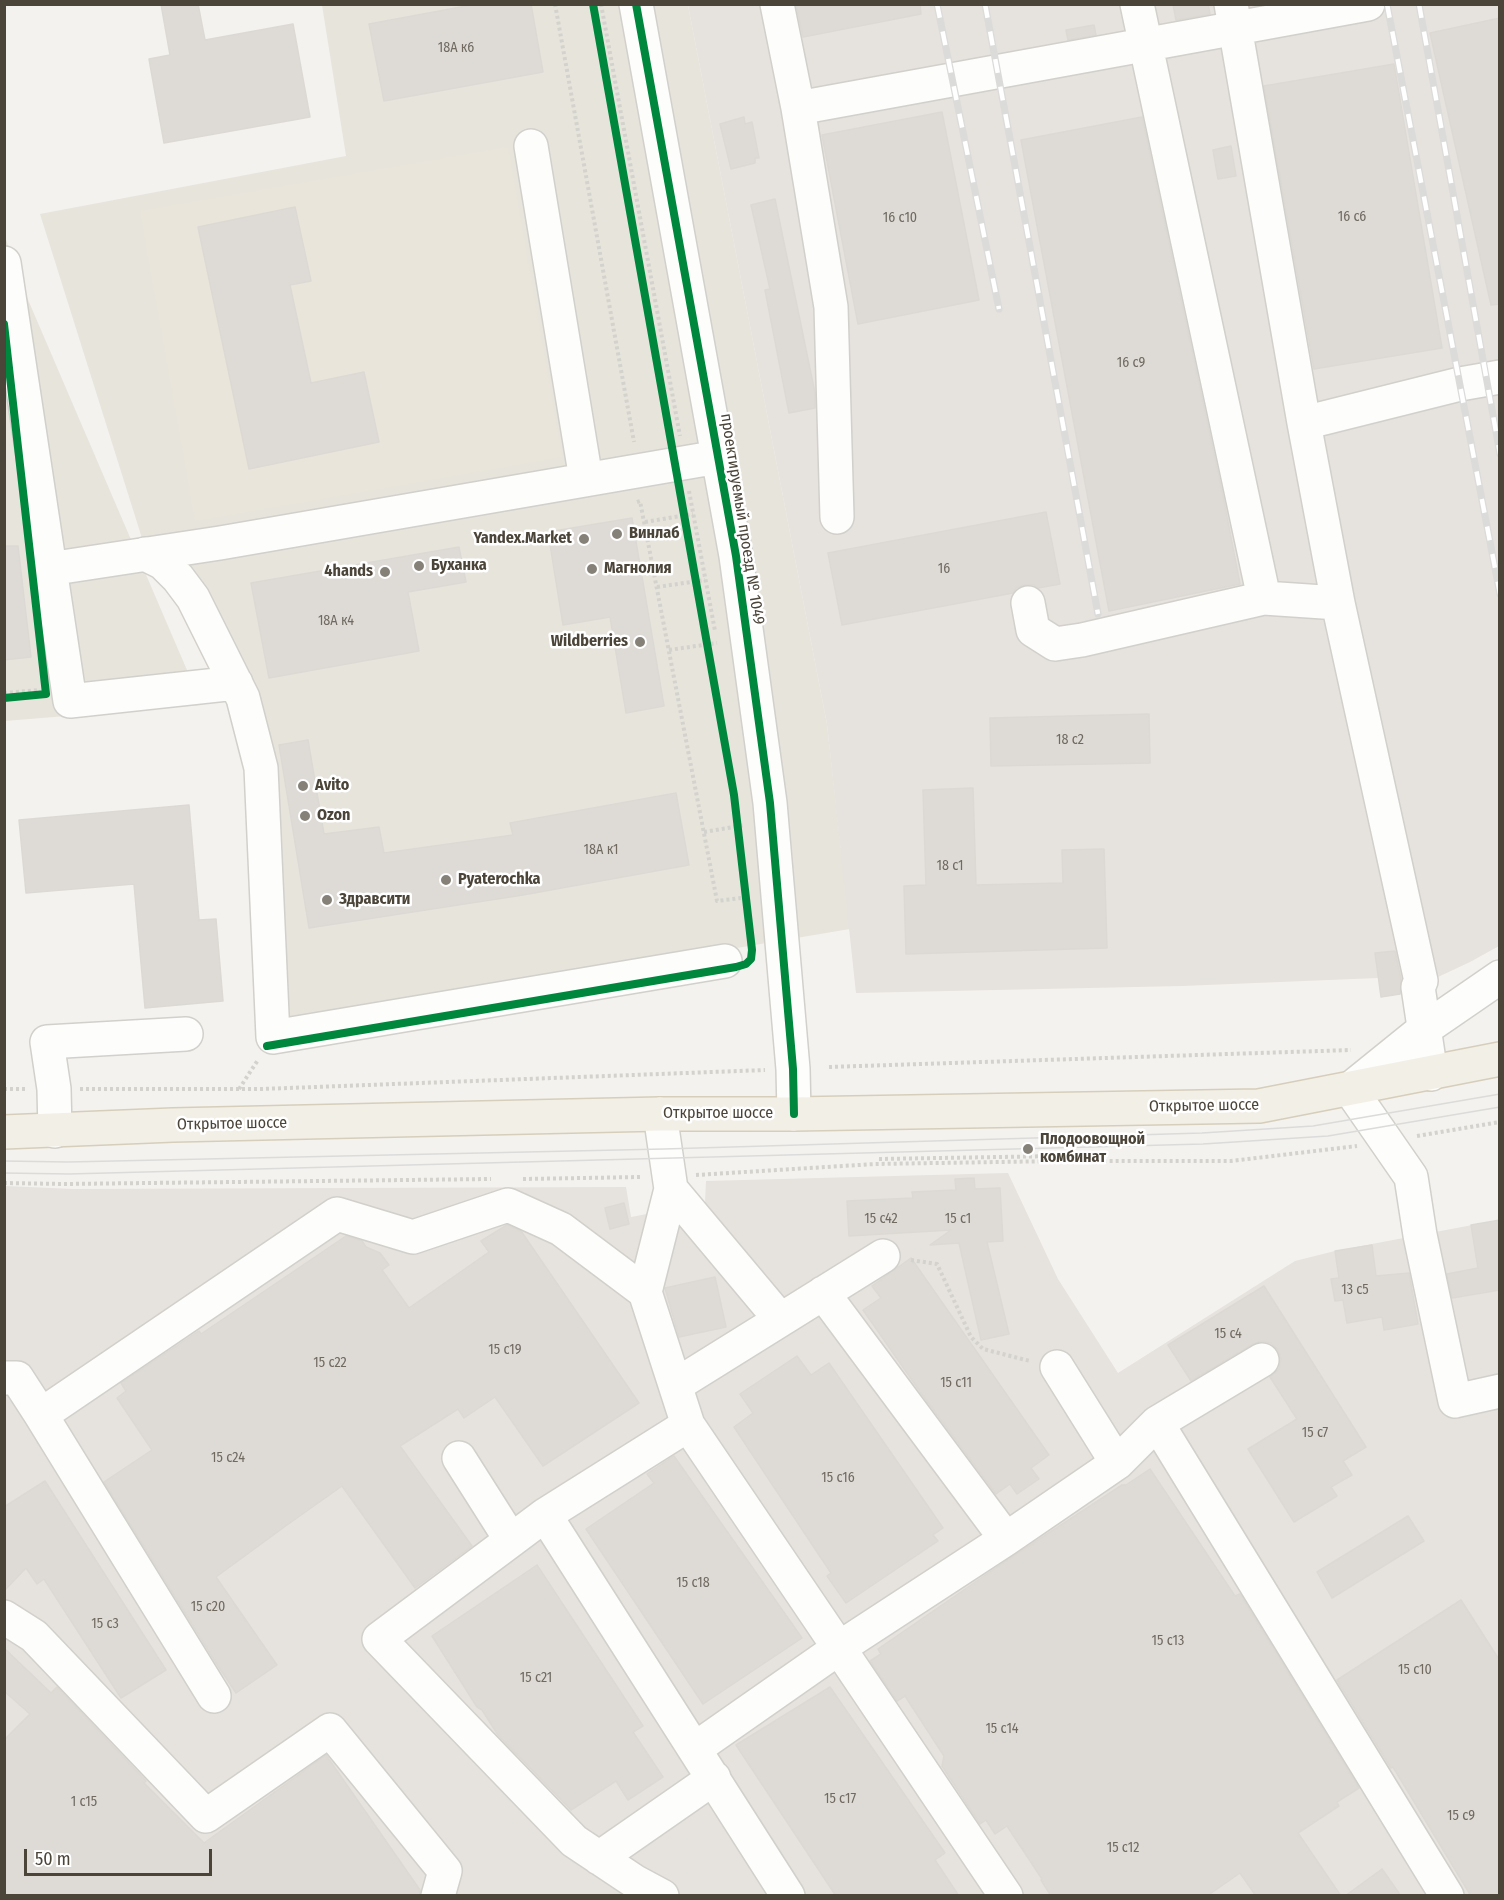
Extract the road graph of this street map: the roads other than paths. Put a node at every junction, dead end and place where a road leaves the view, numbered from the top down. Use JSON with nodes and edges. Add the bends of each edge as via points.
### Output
{"nodes":[{"id":1,"x":636,"y":4,"type":"edge"},
{"id":2,"x":777,"y":4,"type":"edge"},
{"id":3,"x":1137,"y":4,"type":"edge"},
{"id":4,"x":1368,"y":4,"type":"edge"},
{"id":5,"x":1233,"y":17,"type":"edge"},
{"id":6,"x":1145,"y":45,"type":"junction"},
{"id":7,"x":798,"y":108,"type":"junction"},
{"id":8,"x":531,"y":146,"type":"dead end"},
{"id":9,"x":4,"y":263,"type":"edge"},
{"id":10,"x":1500,"y":377,"type":"edge"},
{"id":11,"x":1304,"y":423,"type":"junction"},
{"id":12,"x":718,"y":457,"type":"junction"},
{"id":13,"x":586,"y":479,"type":"junction"},
{"id":14,"x":837,"y":517,"type":"dead end"},
{"id":15,"x":220,"y":543,"type":"junction"},
{"id":16,"x":145,"y":554,"type":"junction"},
{"id":17,"x":49,"y":569,"type":"junction"},
{"id":18,"x":193,"y":598,"type":"junction"},
{"id":19,"x":1264,"y":598,"type":"junction"},
{"id":20,"x":1028,"y":603,"type":"dead end"},
{"id":21,"x":1338,"y":603,"type":"junction"},
{"id":22,"x":236,"y":683,"type":"junction"},
{"id":23,"x":724,"y":961,"type":"dead end"},
{"id":24,"x":1500,"y":977,"type":"edge"},
{"id":25,"x":1423,"y":1030,"type":"junction"},
{"id":26,"x":186,"y":1034,"type":"dead end"},
{"id":27,"x":1500,"y":1059,"type":"edge"},
{"id":28,"x":1431,"y":1074,"type":"junction"},
{"id":29,"x":1350,"y":1089,"type":"junction"},
{"id":30,"x":660,"y":1114,"type":"junction"},
{"id":31,"x":794,"y":1114,"type":"junction"},
{"id":32,"x":55,"y":1131,"type":"junction"},
{"id":33,"x":4,"y":1132,"type":"edge"},
{"id":34,"x":669,"y":1183,"type":"junction"},
{"id":35,"x":883,"y":1256,"type":"road end"},
{"id":36,"x":645,"y":1292,"type":"junction"},
{"id":37,"x":823,"y":1293,"type":"junction"},
{"id":38,"x":780,"y":1319,"type":"junction"},
{"id":39,"x":1262,"y":1360,"type":"dead end"},
{"id":40,"x":1057,"y":1367,"type":"road end"},
{"id":41,"x":4,"y":1378,"type":"edge"},
{"id":42,"x":676,"y":1385,"type":"junction"},
{"id":43,"x":1500,"y":1391,"type":"edge"},
{"id":44,"x":41,"y":1415,"type":"junction"},
{"id":45,"x":1157,"y":1423,"type":"junction"},
{"id":46,"x":688,"y":1425,"type":"junction"},
{"id":47,"x":459,"y":1458,"type":"dead end"},
{"id":48,"x":1117,"y":1463,"type":"junction"},
{"id":49,"x":545,"y":1515,"type":"junction"},
{"id":50,"x":1006,"y":1539,"type":"junction"},
{"id":51,"x":511,"y":1540,"type":"junction"},
{"id":52,"x":4,"y":1617,"type":"edge"},
{"id":53,"x":839,"y":1648,"type":"junction"},
{"id":54,"x":214,"y":1696,"type":"dead end"},
{"id":55,"x":696,"y":1748,"type":"junction"},
{"id":56,"x":714,"y":1778,"type":"junction"},
{"id":57,"x":599,"y":1858,"type":"junction"},
{"id":58,"x":438,"y":1896,"type":"edge"},
{"id":59,"x":662,"y":1896,"type":"edge"},
{"id":60,"x":788,"y":1896,"type":"edge"},
{"id":61,"x":1006,"y":1896,"type":"edge"},
{"id":62,"x":1447,"y":1896,"type":"edge"}],
"edges":[{"from":1,"to":12,"type":"street","name":"проектируемый проезд № 1049"},
{"from":2,"to":7,"type":"street"},
{"from":3,"to":6,"type":"street"},
{"from":4,"to":5,"type":"street"},
{"from":5,"to":6,"type":"street"},
{"from":5,"to":11,"type":"street"},
{"from":6,"to":7,"type":"street"},
{"from":6,"to":19,"type":"street"},
{"from":7,"to":14,"type":"street","via":[[831,307]]},
{"from":8,"to":13,"type":"street"},
{"from":9,"to":17,"type":"street"},
{"from":10,"to":11,"type":"street"},
{"from":11,"to":21,"type":"street"},
{"from":12,"to":13,"type":"street"},
{"from":12,"to":31,"type":"street","name":"проектируемый проезд № 1049","via":[[736,556],[770,803]]},
{"from":13,"to":15,"type":"street","via":[[250,525]]},
{"from":15,"to":16,"type":"street"},
{"from":15,"to":18,"type":"street","via":[[196,579]]},
{"from":16,"to":17,"type":"street"},
{"from":16,"to":18,"type":"street","via":[[163,563]]},
{"from":17,"to":22,"type":"street","via":[[70,701]]},
{"from":18,"to":22,"type":"street"},
{"from":19,"to":20,"type":"street","via":[[1055,644],[1033,630]]},
{"from":19,"to":21,"type":"street"},
{"from":21,"to":25,"type":"street","via":[[1421,981],[1418,987]]},
{"from":22,"to":23,"type":"street","via":[[261,768],[273,1037]]},
{"from":24,"to":25,"type":"street"},
{"from":25,"to":28,"type":"street"},
{"from":25,"to":29,"type":"street"},
{"from":26,"to":32,"type":"street","via":[[47,1042]]},
{"from":27,"to":28,"type":"main road","name":"Открытое шоссе"},
{"from":28,"to":29,"type":"main road","name":"Открытое шоссе"},
{"from":29,"to":31,"type":"main road","name":"Открытое шоссе","via":[[1259,1106]]},
{"from":29,"to":43,"type":"street","via":[[1411,1177],[1455,1401]]},
{"from":30,"to":31,"type":"main road","name":"Открытое шоссе"},
{"from":30,"to":32,"type":"main road","name":"Открытое шоссе"},
{"from":30,"to":34,"type":"street"},
{"from":32,"to":33,"type":"main road","name":"Открытое шоссе"},
{"from":34,"to":36,"type":"street"},
{"from":34,"to":38,"type":"street"},
{"from":35,"to":37,"type":"street"},
{"from":36,"to":42,"type":"street"},
{"from":36,"to":44,"type":"street","via":[[561,1229],[508,1205],[413,1237],[337,1214]]},
{"from":37,"to":38,"type":"street"},
{"from":37,"to":50,"type":"street"},
{"from":38,"to":42,"type":"street"},
{"from":39,"to":45,"type":"street"},
{"from":40,"to":48,"type":"street"},
{"from":41,"to":44,"type":"street","via":[[17,1378]]},
{"from":42,"to":46,"type":"street"},
{"from":44,"to":54,"type":"street"},
{"from":45,"to":48,"type":"street"},
{"from":45,"to":62,"type":"street"},
{"from":46,"to":49,"type":"street"},
{"from":46,"to":53,"type":"street"},
{"from":47,"to":51,"type":"street"},
{"from":48,"to":50,"type":"street"},
{"from":49,"to":51,"type":"street"},
{"from":49,"to":55,"type":"street"},
{"from":50,"to":53,"type":"street"},
{"from":51,"to":57,"type":"street","via":[[379,1640],[573,1841]]},
{"from":52,"to":58,"type":"street","via":[[34,1636],[206,1816],[330,1730],[445,1871]]},
{"from":53,"to":55,"type":"street"},
{"from":53,"to":61,"type":"street"},
{"from":55,"to":56,"type":"street"},
{"from":56,"to":57,"type":"street"},
{"from":56,"to":60,"type":"street"},
{"from":57,"to":59,"type":"street"}]}
